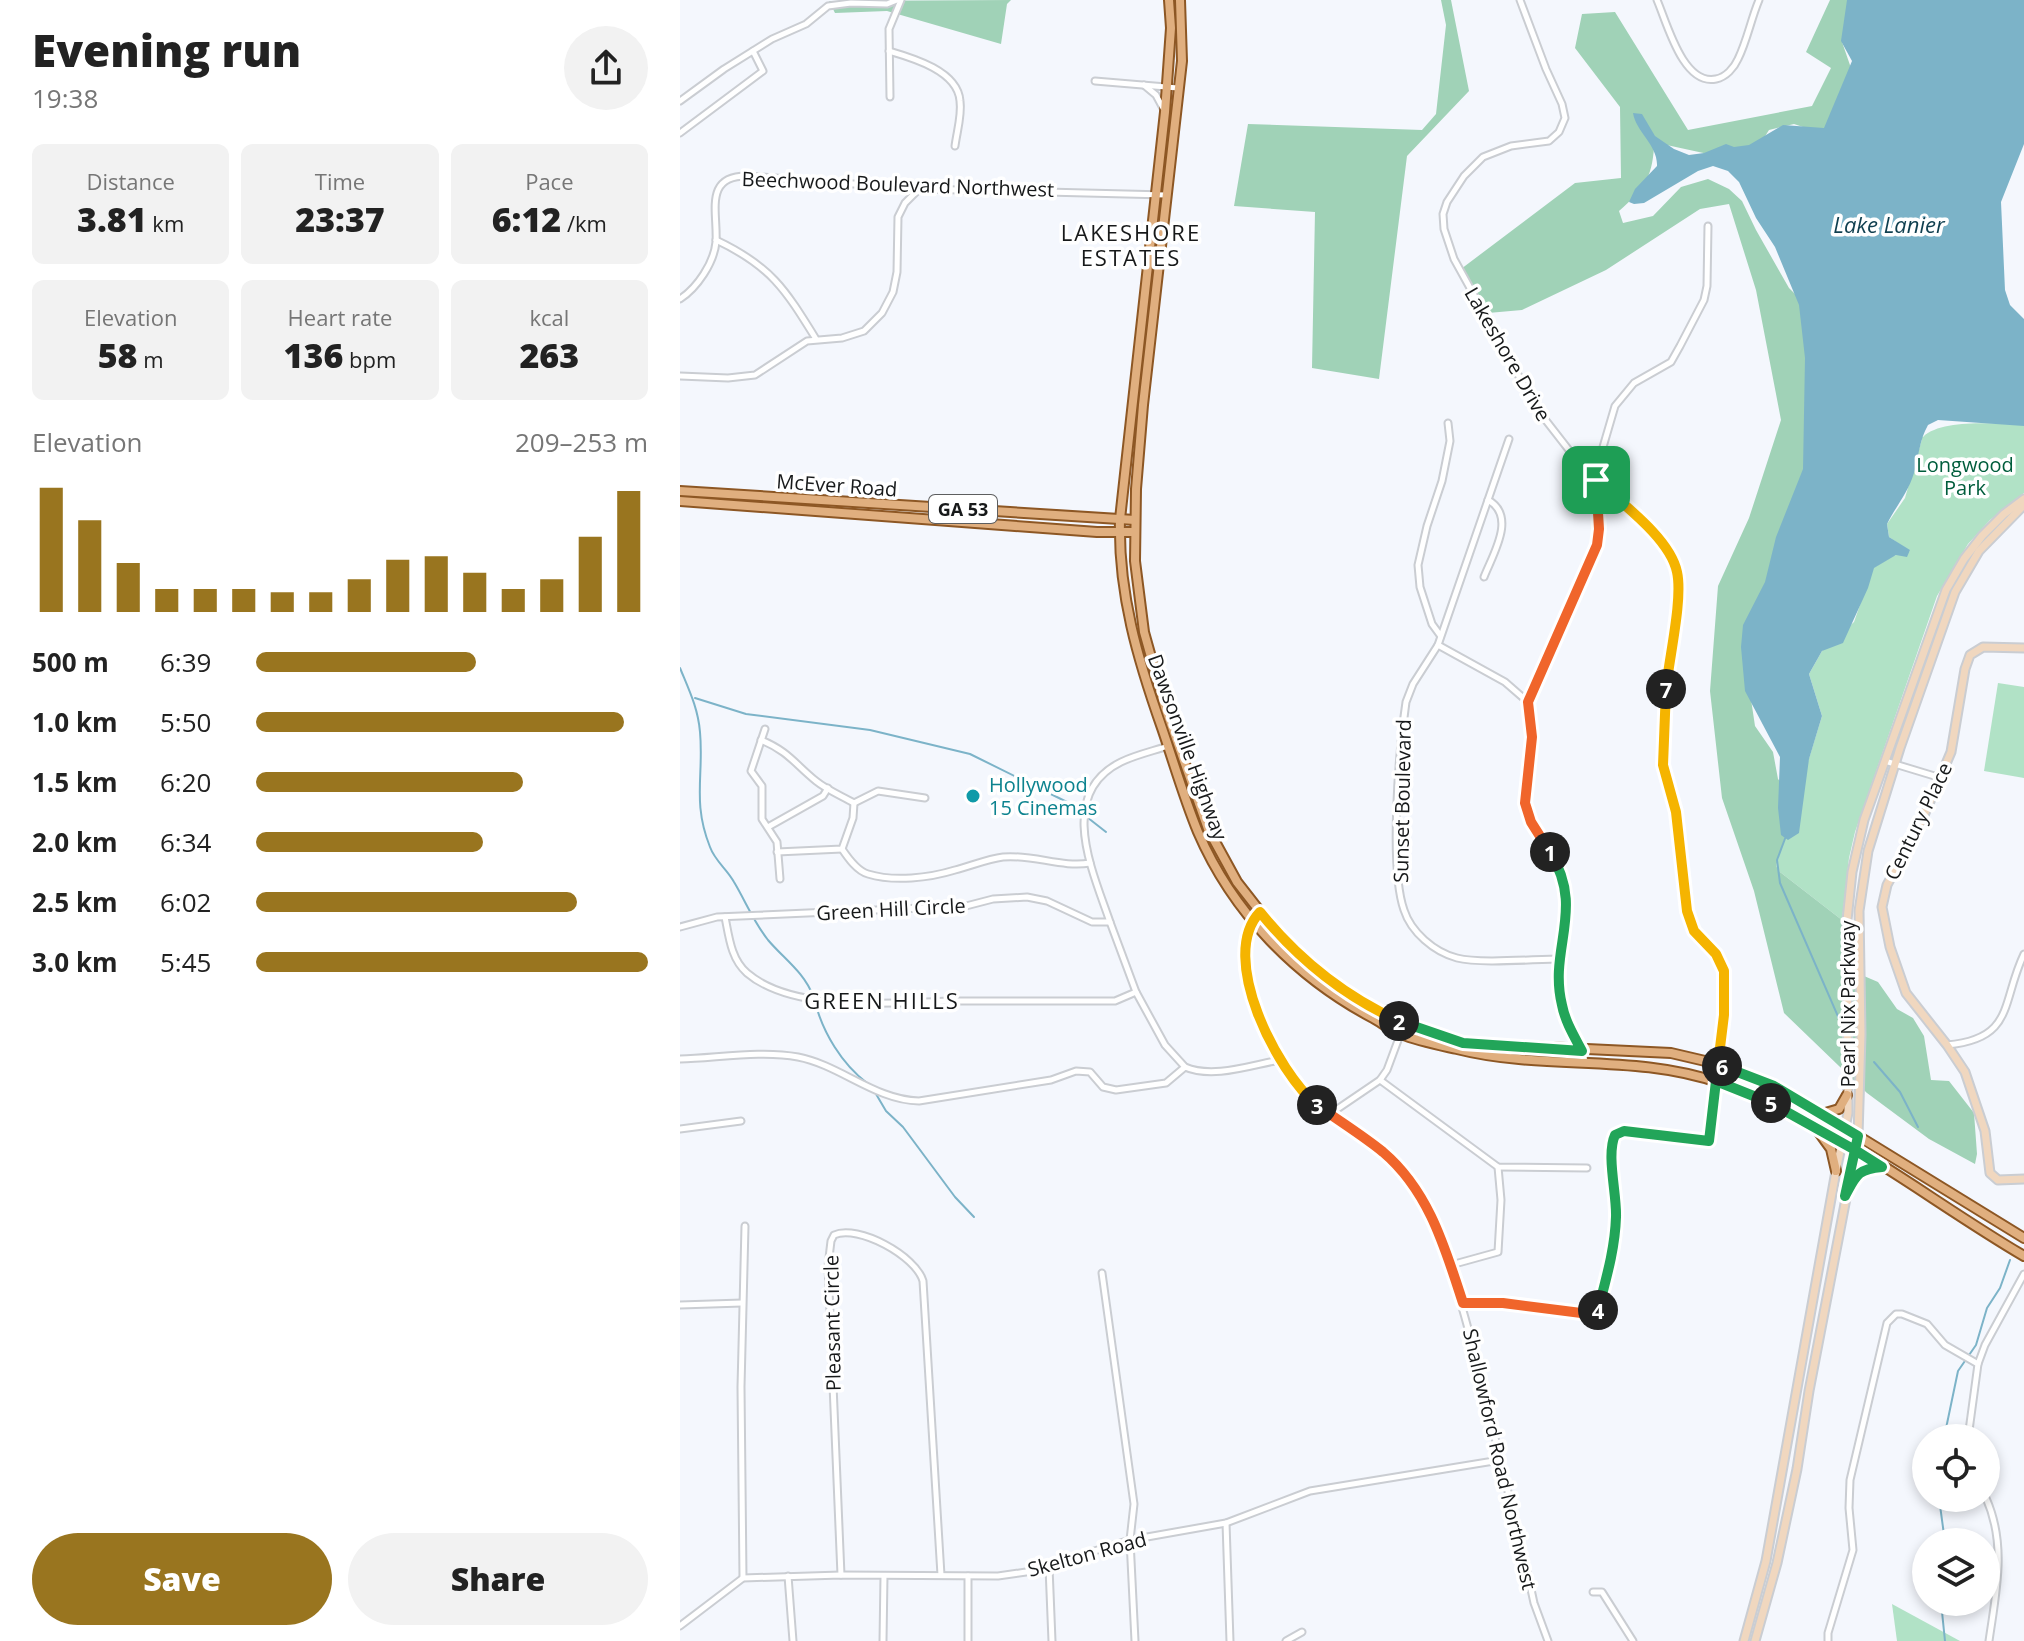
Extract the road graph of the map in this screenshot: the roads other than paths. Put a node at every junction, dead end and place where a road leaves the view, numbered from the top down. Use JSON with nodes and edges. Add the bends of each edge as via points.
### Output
{"nodes":[{"id":1,"x":899,"y":0,"type":"edge"},
{"id":2,"x":1169,"y":0,"type":"edge"},
{"id":3,"x":1180,"y":0,"type":"edge"},
{"id":4,"x":1520,"y":0,"type":"edge"},
{"id":5,"x":1657,"y":0,"type":"edge"},
{"id":6,"x":1759,"y":0,"type":"edge"},
{"id":7,"x":753,"y":51,"type":"junction"},
{"id":8,"x":889,"y":51,"type":"junction"},
{"id":9,"x":1095,"y":81,"type":"dead end"},
{"id":10,"x":1144,"y":85,"type":"junction"},
{"id":11,"x":1167,"y":86,"type":"junction"},
{"id":12,"x":1178,"y":88,"type":"junction"},
{"id":13,"x":890,"y":97,"type":"dead end"},
{"id":14,"x":680,"y":101,"type":"edge"},
{"id":15,"x":1165,"y":112,"type":"junction"},
{"id":16,"x":680,"y":133,"type":"edge"},
{"id":17,"x":955,"y":146,"type":"dead end"},
{"id":18,"x":919,"y":189,"type":"junction"},
{"id":19,"x":1162,"y":194,"type":"junction"},
{"id":20,"x":1708,"y":226,"type":"dead end"},
{"id":21,"x":716,"y":240,"type":"junction"},
{"id":22,"x":680,"y":299,"type":"edge"},
{"id":23,"x":1144,"y":303,"type":"junction"},
{"id":24,"x":1155,"y":304,"type":"junction"},
{"id":25,"x":816,"y":339,"type":"junction"},
{"id":26,"x":680,"y":376,"type":"edge"},
{"id":27,"x":1448,"y":423,"type":"dead end"},
{"id":28,"x":1509,"y":439,"type":"dead end"},
{"id":29,"x":1596,"y":480,"type":"junction"},
{"id":30,"x":680,"y":491,"type":"edge"},
{"id":31,"x":1488,"y":500,"type":"junction"},
{"id":32,"x":680,"y":501,"type":"edge"},
{"id":33,"x":2024,"y":502,"type":"edge"},
{"id":34,"x":976,"y":510,"type":"junction"},
{"id":35,"x":904,"y":516,"type":"junction"},
{"id":36,"x":1120,"y":519,"type":"junction"},
{"id":37,"x":1135,"y":520,"type":"junction"},
{"id":38,"x":1120,"y":532,"type":"junction"},
{"id":39,"x":1134,"y":532,"type":"junction"},
{"id":40,"x":1484,"y":577,"type":"dead end"},
{"id":41,"x":1441,"y":636,"type":"junction"},
{"id":42,"x":1438,"y":645,"type":"junction"},
{"id":43,"x":2024,"y":648,"type":"edge"},
{"id":44,"x":1528,"y":702,"type":"junction"},
{"id":45,"x":765,"y":729,"type":"dead end"},
{"id":46,"x":761,"y":740,"type":"junction"},
{"id":47,"x":1168,"y":746,"type":"junction"},
{"id":48,"x":1885,"y":761,"type":"junction"},
{"id":49,"x":1895,"y":762,"type":"junction"},
{"id":50,"x":1942,"y":778,"type":"junction"},
{"id":51,"x":828,"y":788,"type":"junction"},
{"id":52,"x":925,"y":798,"type":"dead end"},
{"id":53,"x":854,"y":803,"type":"junction"},
{"id":54,"x":768,"y":827,"type":"junction"},
{"id":55,"x":842,"y":849,"type":"junction"},
{"id":56,"x":777,"y":852,"type":"junction"},
{"id":57,"x":1090,"y":863,"type":"junction"},
{"id":58,"x":780,"y":879,"type":"dead end"},
{"id":59,"x":1260,"y":912,"type":"junction"},
{"id":60,"x":725,"y":917,"type":"junction"},
{"id":61,"x":1252,"y":920,"type":"junction"},
{"id":62,"x":1110,"y":922,"type":"junction"},
{"id":63,"x":680,"y":927,"type":"edge"},
{"id":64,"x":2024,"y":954,"type":"edge"},
{"id":65,"x":1561,"y":959,"type":"junction"},
{"id":66,"x":1136,"y":992,"type":"junction"},
{"id":67,"x":1403,"y":1023,"type":"junction"},
{"id":68,"x":1401,"y":1034,"type":"junction"},
{"id":69,"x":1947,"y":1045,"type":"junction"},
{"id":70,"x":1582,"y":1051,"type":"junction"},
{"id":71,"x":680,"y":1059,"type":"edge"},
{"id":72,"x":1280,"y":1060,"type":"junction"},
{"id":73,"x":1585,"y":1061,"type":"junction"},
{"id":74,"x":1718,"y":1064,"type":"junction"},
{"id":75,"x":1185,"y":1067,"type":"junction"},
{"id":76,"x":1380,"y":1080,"type":"junction"},
{"id":77,"x":1716,"y":1081,"type":"junction"},
{"id":78,"x":1847,"y":1095,"type":"junction"},
{"id":79,"x":1330,"y":1114,"type":"junction"},
{"id":80,"x":1822,"y":1114,"type":"junction"},
{"id":81,"x":741,"y":1121,"type":"dead end"},
{"id":82,"x":1815,"y":1127,"type":"junction"},
{"id":83,"x":680,"y":1129,"type":"edge"},
{"id":84,"x":1846,"y":1129,"type":"junction"},
{"id":85,"x":1858,"y":1136,"type":"junction"},
{"id":86,"x":1843,"y":1143,"type":"junction"},
{"id":87,"x":1855,"y":1150,"type":"junction"},
{"id":88,"x":1498,"y":1167,"type":"junction"},
{"id":89,"x":1882,"y":1167,"type":"junction"},
{"id":90,"x":1587,"y":1168,"type":"dead end"},
{"id":91,"x":1836,"y":1171,"type":"junction"},
{"id":92,"x":2024,"y":1179,"type":"edge"},
{"id":93,"x":1845,"y":1196,"type":"junction"},
{"id":94,"x":745,"y":1226,"type":"dead end"},
{"id":95,"x":2024,"y":1238,"type":"edge"},
{"id":96,"x":2024,"y":1256,"type":"edge"},
{"id":97,"x":1451,"y":1265,"type":"junction"},
{"id":98,"x":1102,"y":1273,"type":"dead end"},
{"id":99,"x":2024,"y":1274,"type":"edge"},
{"id":100,"x":742,"y":1303,"type":"junction"},
{"id":101,"x":1463,"y":1303,"type":"junction"},
{"id":102,"x":680,"y":1305,"type":"edge"},
{"id":103,"x":1978,"y":1364,"type":"junction"},
{"id":104,"x":1970,"y":1424,"type":"edge"},
{"id":105,"x":1500,"y":1460,"type":"junction"},
{"id":106,"x":1991,"y":1512,"type":"edge"},
{"id":107,"x":1226,"y":1523,"type":"junction"},
{"id":108,"x":1130,"y":1540,"type":"junction"},
{"id":109,"x":1049,"y":1567,"type":"junction"},
{"id":110,"x":841,"y":1575,"type":"junction"},
{"id":111,"x":941,"y":1575,"type":"junction"},
{"id":112,"x":788,"y":1576,"type":"junction"},
{"id":113,"x":884,"y":1576,"type":"junction"},
{"id":114,"x":968,"y":1576,"type":"junction"},
{"id":115,"x":743,"y":1578,"type":"junction"},
{"id":116,"x":1593,"y":1592,"type":"dead end"},
{"id":117,"x":680,"y":1626,"type":"edge"},
{"id":118,"x":1302,"y":1632,"type":"dead end"},
{"id":119,"x":793,"y":1641,"type":"edge"},
{"id":120,"x":883,"y":1641,"type":"edge"},
{"id":121,"x":968,"y":1641,"type":"edge"},
{"id":122,"x":1052,"y":1641,"type":"edge"},
{"id":123,"x":1135,"y":1641,"type":"edge"},
{"id":124,"x":1230,"y":1641,"type":"edge"},
{"id":125,"x":1286,"y":1641,"type":"edge"},
{"id":126,"x":1548,"y":1641,"type":"edge"},
{"id":127,"x":1633,"y":1641,"type":"edge"},
{"id":128,"x":1744,"y":1641,"type":"edge"},
{"id":129,"x":1755,"y":1641,"type":"edge"},
{"id":130,"x":1828,"y":1641,"type":"edge"},
{"id":131,"x":1989,"y":1641,"type":"edge"}],
"edges":[{"from":1,"to":7,"type":"street","via":[[828,6],[806,24]]},
{"from":1,"to":8,"type":"street","via":[[891,20]]},
{"from":2,"to":11,"type":"main road","name":"Dawsonville Highway"},
{"from":3,"to":12,"type":"main road","name":"Dawsonville Highway"},
{"from":4,"to":29,"type":"street","name":"Lakeshore Drive","via":[[1565,118],[1549,141],[1511,146],[1483,157],[1447,202],[1444,229],[1457,264],[1537,409]]},
{"from":5,"to":6,"type":"street","via":[[1687,67],[1696,76],[1715,80],[1738,60]]},
{"from":7,"to":14,"type":"street"},
{"from":7,"to":16,"type":"street","via":[[763,71]]},
{"from":8,"to":13,"type":"street"},
{"from":8,"to":17,"type":"street","via":[[932,67],[959,93]]},
{"from":9,"to":10,"type":"street"},
{"from":10,"to":11,"type":"street"},
{"from":10,"to":15,"type":"street"},
{"from":11,"to":12,"type":"street"},
{"from":11,"to":15,"type":"main road","name":"Dawsonville Highway"},
{"from":12,"to":19,"type":"main road","name":"Dawsonville Highway"},
{"from":15,"to":19,"type":"main road","name":"Dawsonville Highway"},
{"from":18,"to":19,"type":"street","name":"Beechwood Boulevard Northwest"},
{"from":18,"to":21,"type":"street","name":"Beechwood Boulevard Northwest","via":[[732,177],[716,196]]},
{"from":18,"to":25,"type":"street","via":[[898,217],[897,272],[882,313],[853,336]]},
{"from":19,"to":23,"type":"main road","name":"Dawsonville Highway"},
{"from":19,"to":24,"type":"main road","name":"Dawsonville Highway"},
{"from":20,"to":29,"type":"street","via":[[1704,300],[1671,362],[1634,383],[1615,406]]},
{"from":21,"to":22,"type":"street","name":"Beechwood Boulevard Northwest","via":[[708,265]]},
{"from":21,"to":25,"type":"street","via":[[777,280]]},
{"from":23,"to":24,"type":"main road"},
{"from":23,"to":36,"type":"main road","name":"Dawsonville Highway"},
{"from":24,"to":37,"type":"main road","name":"Dawsonville Highway"},
{"from":25,"to":26,"type":"street","via":[[755,375]]},
{"from":27,"to":41,"type":"street","via":[[1442,481],[1418,565],[1420,587]]},
{"from":28,"to":31,"type":"street","name":"Sunset Boulevard"},
{"from":29,"to":44,"type":"street","via":[[1597,545]]},
{"from":29,"to":74,"type":"street","name":"Lakeshore Drive","via":[[1657,537],[1678,572],[1663,765],[1676,812],[1690,922],[1724,971]]},
{"from":30,"to":34,"type":"main road","name":"McEver Road","number":"GA 53"},
{"from":31,"to":40,"type":"street","via":[[1503,516]]},
{"from":31,"to":41,"type":"street","name":"Sunset Boulevard"},
{"from":32,"to":35,"type":"main road","name":"McEver Road","number":"GA 53"},
{"from":33,"to":48,"type":"street","name":"Pearl Nix Parkway","via":[[1982,536],[1954,574]]},
{"from":33,"to":49,"type":"street","name":"Pearl Nix Parkway","via":[[1979,551],[1955,592]]},
{"from":34,"to":35,"type":"main road","via":[[967,516]]},
{"from":34,"to":36,"type":"main road","name":"McEver Road","number":"GA 53"},
{"from":35,"to":38,"type":"main road","name":"McEver Road","number":"GA 53"},
{"from":36,"to":37,"type":"main road","name":"McEver Road"},
{"from":36,"to":38,"type":"main road","name":"Dawsonville Highway"},
{"from":37,"to":39,"type":"main road","name":"Dawsonville Highway"},
{"from":38,"to":39,"type":"main road","name":"McEver Road","number":"GA 53"},
{"from":38,"to":47,"type":"main road","name":"Dawsonville Highway","via":[[1129,622]]},
{"from":39,"to":59,"type":"main road","name":"Dawsonville Highway","via":[[1144,632],[1165,707],[1208,829]]},
{"from":41,"to":42,"type":"street","name":"Sunset Boulevard"},
{"from":42,"to":44,"type":"street","via":[[1505,682]]},
{"from":42,"to":65,"type":"street","name":"Sunset Boulevard","via":[[1410,690],[1404,714],[1398,874],[1404,910],[1423,939],[1457,959]]},
{"from":43,"to":50,"type":"street","name":"Century Place","via":[[1983,647],[1970,655]]},
{"from":44,"to":65,"type":"street","via":[[1532,737],[1525,803],[1565,883]]},
{"from":45,"to":46,"type":"street"},
{"from":46,"to":51,"type":"street"},
{"from":46,"to":54,"type":"street","via":[[751,771],[762,786],[762,819]]},
{"from":47,"to":57,"type":"street","via":[[1121,761],[1091,791],[1083,828]]},
{"from":47,"to":61,"type":"main road","name":"Dawsonville Highway","via":[[1199,833]]},
{"from":48,"to":49,"type":"street"},
{"from":48,"to":78,"type":"street","name":"Pearl Nix Parkway","via":[[1864,820],[1849,892]]},
{"from":49,"to":50,"type":"street"},
{"from":49,"to":85,"type":"street","name":"Pearl Nix Parkway","via":[[1868,851],[1859,911]]},
{"from":50,"to":69,"type":"street","name":"Century Place","via":[[1887,885],[1882,907],[1906,993]]},
{"from":51,"to":53,"type":"street"},
{"from":51,"to":54,"type":"street"},
{"from":52,"to":53,"type":"street","via":[[878,791]]},
{"from":53,"to":55,"type":"street"},
{"from":54,"to":56,"type":"street"},
{"from":55,"to":56,"type":"street"},
{"from":55,"to":57,"type":"street","via":[[865,874],[883,876],[918,877],[1003,857],[1075,866]]},
{"from":56,"to":58,"type":"street"},
{"from":57,"to":62,"type":"street"},
{"from":59,"to":61,"type":"street"},
{"from":59,"to":67,"type":"main road","name":"Dawsonville Highway","via":[[1330,981]]},
{"from":60,"to":62,"type":"street","name":"Green Hill Circle","via":[[966,906],[1018,897],[1047,901],[1092,922]]},
{"from":60,"to":63,"type":"street","name":"Green Hill Circle"},
{"from":60,"to":66,"type":"street","via":[[735,957],[750,975],[824,1002],[1115,1001]]},
{"from":61,"to":68,"type":"main road","name":"Dawsonville Highway","via":[[1326,990]]},
{"from":61,"to":72,"type":"street","name":"Shallowford Road Northwest","via":[[1246,952],[1249,985]]},
{"from":62,"to":66,"type":"street"},
{"from":64,"to":69,"type":"street","via":[[1997,1025],[1978,1039]]},
{"from":65,"to":70,"type":"street","via":[[1562,1005]]},
{"from":66,"to":75,"type":"street","via":[[1165,1045]]},
{"from":67,"to":68,"type":"street"},
{"from":67,"to":70,"type":"main road","name":"Dawsonville Highway","via":[[1463,1043]]},
{"from":68,"to":73,"type":"main road","name":"Dawsonville Highway","via":[[1484,1055]]},
{"from":68,"to":76,"type":"street"},
{"from":69,"to":92,"type":"street","name":"Century Place","via":[[1980,1110],[1990,1173],[1998,1180]]},
{"from":70,"to":73,"type":"street"},
{"from":70,"to":74,"type":"main road","name":"Dawsonville Highway","via":[[1671,1053]]},
{"from":71,"to":75,"type":"street","via":[[797,1056],[906,1100],[1051,1080],[1076,1071],[1090,1072],[1103,1087],[1116,1090],[1166,1083]]},
{"from":72,"to":75,"type":"street","via":[[1211,1072]]},
{"from":72,"to":79,"type":"street","name":"Shallowford Road Northwest","via":[[1295,1083]]},
{"from":73,"to":77,"type":"main road","name":"Dawsonville Highway","via":[[1636,1064]]},
{"from":74,"to":77,"type":"street","name":"Lakeshore Drive"},
{"from":74,"to":80,"type":"main road","name":"Dawsonville Highway","via":[[1774,1086]]},
{"from":76,"to":79,"type":"street"},
{"from":76,"to":88,"type":"street"},
{"from":77,"to":82,"type":"main road","name":"Dawsonville Highway"},
{"from":77,"to":101,"type":"street","name":"Lakeshore Drive","via":[[1709,1141],[1624,1131],[1615,1135],[1616,1227],[1597,1315]]},
{"from":78,"to":80,"type":"main road","via":[[1839,1109]]},
{"from":78,"to":84,"type":"street","name":"Pearl Nix Parkway"},
{"from":79,"to":97,"type":"street","name":"Shallowford Road Northwest","via":[[1381,1150],[1410,1180],[1430,1211]]},
{"from":80,"to":84,"type":"main road","name":"Dawsonville Highway"},
{"from":81,"to":83,"type":"street"},
{"from":82,"to":86,"type":"main road","name":"Dawsonville Highway"},
{"from":82,"to":91,"type":"main road","via":[[1831,1149]]},
{"from":84,"to":85,"type":"main road","name":"Dawsonville Highway"},
{"from":84,"to":86,"type":"street","name":"Pearl Nix Parkway"},
{"from":85,"to":87,"type":"street","name":"Pearl Nix Parkway"},
{"from":85,"to":95,"type":"main road","name":"Dawsonville Highway"},
{"from":86,"to":87,"type":"main road","name":"Dawsonville Highway"},
{"from":86,"to":91,"type":"street","name":"Pearl Nix Parkway"},
{"from":87,"to":89,"type":"main road","name":"Dawsonville Highway"},
{"from":87,"to":93,"type":"street","name":"Pearl Nix Parkway"},
{"from":88,"to":90,"type":"street"},
{"from":88,"to":97,"type":"street","via":[[1498,1252]]},
{"from":89,"to":93,"type":"main road","via":[[1857,1174]]},
{"from":89,"to":96,"type":"main road","name":"Dawsonville Highway"},
{"from":91,"to":128,"type":"street","name":"Pearl Nix Parkway","via":[[1766,1561]]},
{"from":93,"to":129,"type":"street","name":"Pearl Nix Parkway","via":[[1797,1469]]},
{"from":94,"to":100,"type":"street"},
{"from":97,"to":101,"type":"street","name":"Shallowford Road Northwest"},
{"from":98,"to":108,"type":"street","via":[[1134,1504]]},
{"from":99,"to":103,"type":"street"},
{"from":100,"to":102,"type":"street"},
{"from":100,"to":115,"type":"street"},
{"from":101,"to":105,"type":"street","name":"Shallowford Road Northwest"},
{"from":103,"to":104,"type":"street"},
{"from":103,"to":130,"type":"street","via":[[1945,1345],[1927,1324],[1902,1314],[1890,1318],[1850,1480],[1853,1550]]},
{"from":105,"to":107,"type":"street","name":"Skelton Road","via":[[1310,1491]]},
{"from":105,"to":126,"type":"street","name":"Shallowford Road Northwest"},
{"from":106,"to":131,"type":"street","via":[[2000,1550]]},
{"from":107,"to":108,"type":"street","name":"Skelton Road"},
{"from":107,"to":124,"type":"street"},
{"from":108,"to":109,"type":"street","name":"Skelton Road"},
{"from":108,"to":123,"type":"street"},
{"from":109,"to":114,"type":"street","name":"Skelton Road"},
{"from":109,"to":122,"type":"street"},
{"from":110,"to":111,"type":"street","name":"Pleasant Circle","via":[[828,1266],[834,1235],[849,1231],[887,1246],[921,1272]]},
{"from":110,"to":112,"type":"street","name":"Skelton Road"},
{"from":110,"to":113,"type":"street","name":"Skelton Road"},
{"from":111,"to":113,"type":"street","name":"Skelton Road"},
{"from":111,"to":114,"type":"street","name":"Skelton Road"},
{"from":112,"to":115,"type":"street","name":"Skelton Road"},
{"from":112,"to":119,"type":"street"},
{"from":113,"to":120,"type":"street"},
{"from":114,"to":121,"type":"street"},
{"from":115,"to":117,"type":"street"},
{"from":116,"to":127,"type":"street","via":[[1602,1592]]},
{"from":118,"to":125,"type":"street"}]}
